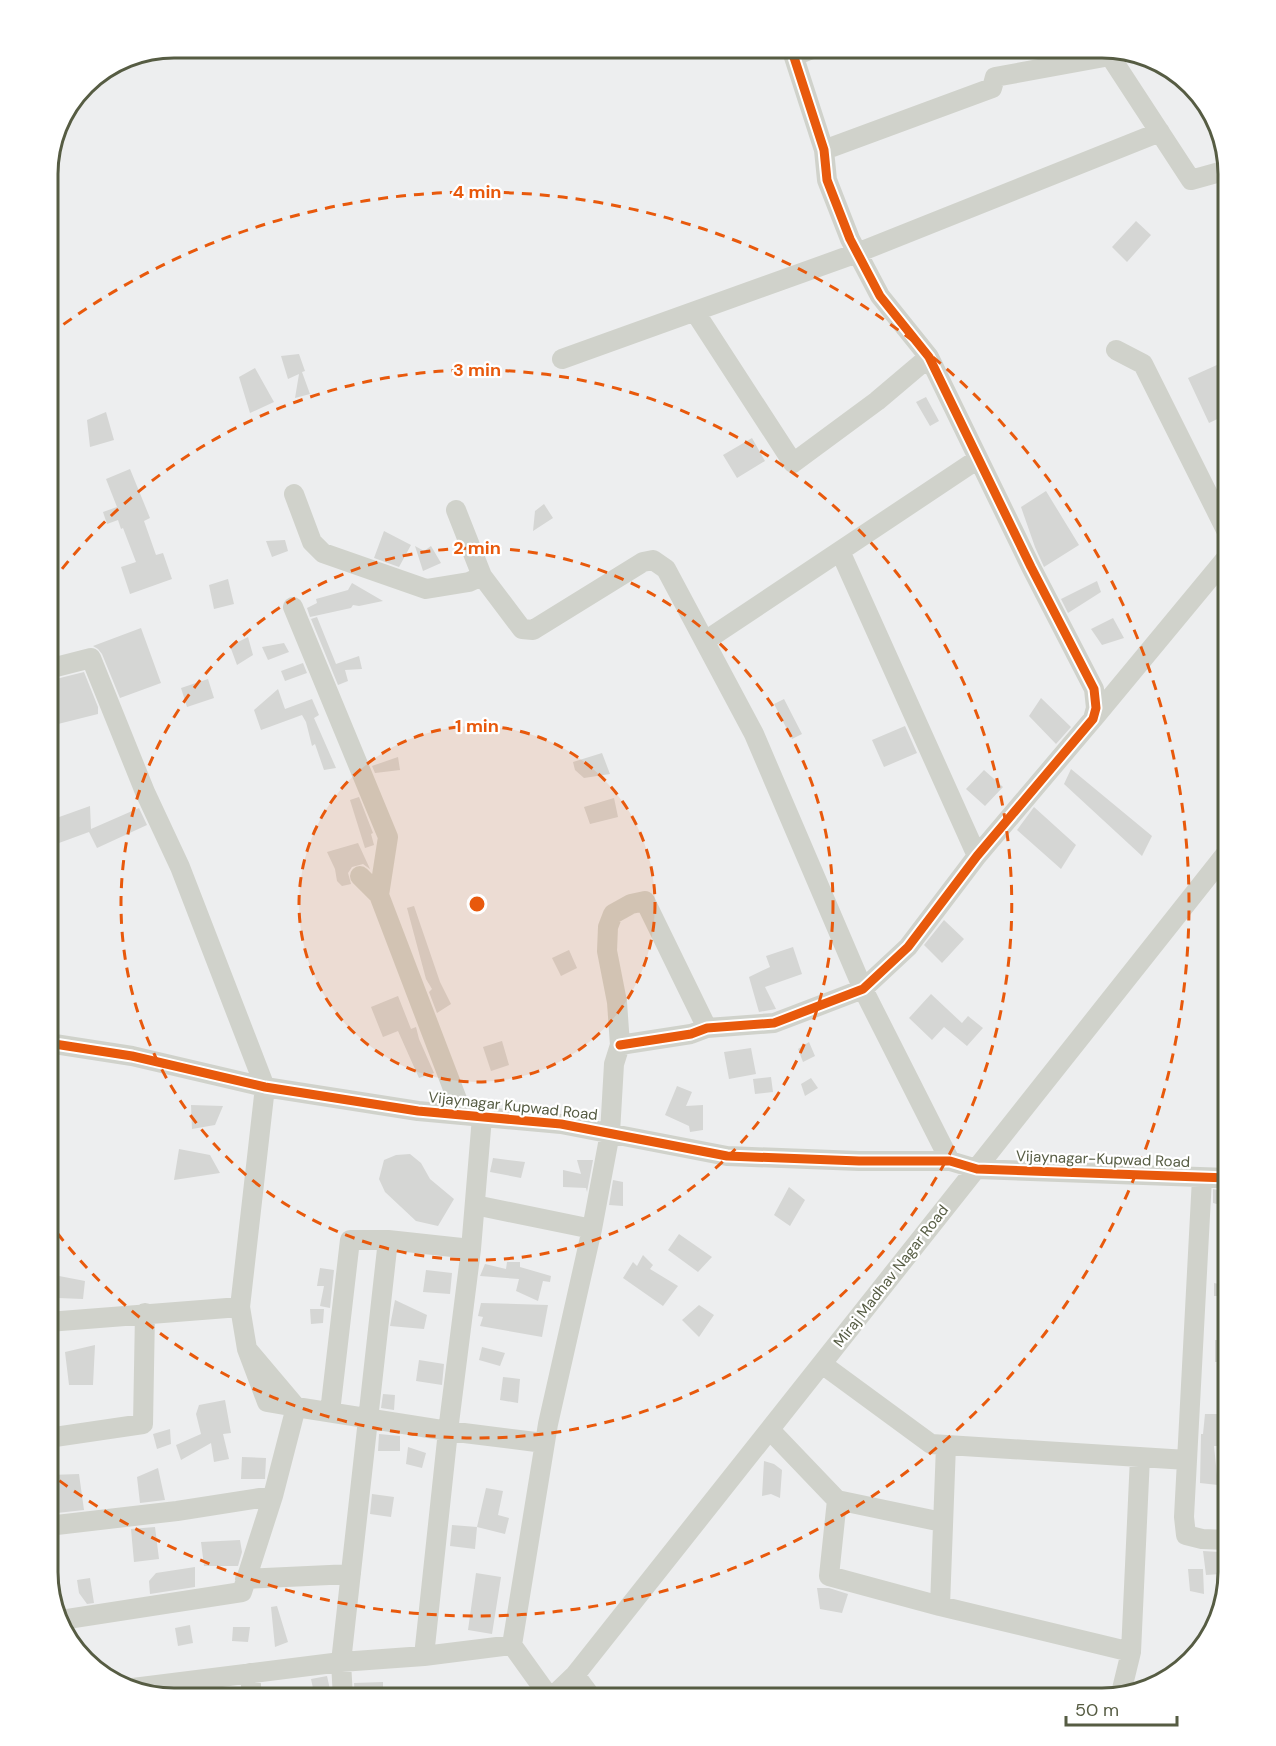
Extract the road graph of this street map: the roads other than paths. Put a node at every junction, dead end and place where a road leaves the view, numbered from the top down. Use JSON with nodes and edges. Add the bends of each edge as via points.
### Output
{"nodes":[{"id":1,"x":794,"y":59,"type":"edge"},
{"id":2,"x":1077,"y":59,"type":"edge"},
{"id":3,"x":1114,"y":60,"type":"edge"},
{"id":4,"x":1160,"y":132,"type":"junction"},
{"id":5,"x":824,"y":150,"type":"junction"},
{"id":6,"x":1218,"y":173,"type":"edge"},
{"id":7,"x":857,"y":253,"type":"junction"},
{"id":8,"x":695,"y":312,"type":"junction"},
{"id":9,"x":1116,"y":350,"type":"dead end"},
{"id":10,"x":929,"y":357,"type":"junction"},
{"id":11,"x":562,"y":359,"type":"dead end"},
{"id":12,"x":978,"y":459,"type":"junction"},
{"id":13,"x":294,"y":494,"type":"dead end"},
{"id":14,"x":456,"y":510,"type":"dead end"},
{"id":15,"x":1218,"y":514,"type":"edge"},
{"id":16,"x":840,"y":551,"type":"junction"},
{"id":17,"x":1218,"y":568,"type":"edge"},
{"id":18,"x":482,"y":576,"type":"junction"},
{"id":19,"x":293,"y":607,"type":"dead end"},
{"id":20,"x":705,"y":641,"type":"junction"},
{"id":21,"x":59,"y":666,"type":"edge"},
{"id":22,"x":1093,"y":719,"type":"junction"},
{"id":23,"x":977,"y":856,"type":"junction"},
{"id":24,"x":1218,"y":864,"type":"edge"},
{"id":25,"x":360,"y":876,"type":"dead end"},
{"id":26,"x":379,"y":895,"type":"junction"},
{"id":27,"x":862,"y":989,"type":"junction"},
{"id":28,"x":707,"y":1028,"type":"junction"},
{"id":29,"x":58,"y":1045,"type":"edge"},
{"id":30,"x":620,"y":1045,"type":"junction"},
{"id":31,"x":265,"y":1087,"type":"junction"},
{"id":32,"x":473,"y":1116,"type":"junction"},
{"id":33,"x":610,"y":1133,"type":"junction"},
{"id":34,"x":950,"y":1161,"type":"junction"},
{"id":35,"x":977,"y":1168,"type":"junction"},
{"id":36,"x":1202,"y":1178,"type":"junction"},
{"id":37,"x":1218,"y":1178,"type":"edge"},
{"id":38,"x":475,"y":1205,"type":"junction"},
{"id":39,"x":592,"y":1229,"type":"junction"},
{"id":40,"x":388,"y":1240,"type":"junction"},
{"id":41,"x":471,"y":1249,"type":"junction"},
{"id":42,"x":240,"y":1307,"type":"junction"},
{"id":43,"x":145,"y":1313,"type":"junction"},
{"id":44,"x":58,"y":1321,"type":"edge"},
{"id":45,"x":822,"y":1364,"type":"junction"},
{"id":46,"x":296,"y":1407,"type":"junction"},
{"id":47,"x":330,"y":1412,"type":"junction"},
{"id":48,"x":367,"y":1419,"type":"junction"},
{"id":49,"x":770,"y":1430,"type":"junction"},
{"id":50,"x":448,"y":1431,"type":"junction"},
{"id":51,"x":58,"y":1437,"type":"edge"},
{"id":52,"x":544,"y":1443,"type":"junction"},
{"id":53,"x":946,"y":1445,"type":"junction"},
{"id":54,"x":1140,"y":1457,"type":"junction"},
{"id":55,"x":1187,"y":1460,"type":"junction"},
{"id":56,"x":273,"y":1496,"type":"junction"},
{"id":57,"x":837,"y":1500,"type":"junction"},
{"id":58,"x":942,"y":1522,"type":"junction"},
{"id":59,"x":58,"y":1525,"type":"edge"},
{"id":60,"x":1218,"y":1540,"type":"edge"},
{"id":61,"x":351,"y":1574,"type":"junction"},
{"id":62,"x":245,"y":1579,"type":"junction"},
{"id":63,"x":939,"y":1606,"type":"junction"},
{"id":64,"x":68,"y":1619,"type":"edge"},
{"id":65,"x":512,"y":1645,"type":"junction"},
{"id":66,"x":1131,"y":1652,"type":"junction"},
{"id":67,"x":424,"y":1656,"type":"junction"},
{"id":68,"x":341,"y":1662,"type":"junction"},
{"id":69,"x":250,"y":1673,"type":"junction"},
{"id":70,"x":575,"y":1675,"type":"junction"},
{"id":71,"x":154,"y":1685,"type":"edge"},
{"id":72,"x":1122,"y":1686,"type":"edge"},
{"id":73,"x":251,"y":1687,"type":"edge"},
{"id":74,"x":342,"y":1687,"type":"edge"},
{"id":75,"x":542,"y":1687,"type":"edge"},
{"id":76,"x":561,"y":1687,"type":"edge"},
{"id":77,"x":584,"y":1687,"type":"edge"}],
"edges":[{"from":1,"to":5,"type":"street"},
{"from":2,"to":5,"type":"street","via":[[994,77],[992,88]]},
{"from":3,"to":4,"type":"street"},
{"from":4,"to":6,"type":"street","via":[[1191,180]]},
{"from":4,"to":7,"type":"street"},
{"from":5,"to":7,"type":"street","via":[[827,180]]},
{"from":7,"to":8,"type":"street"},
{"from":7,"to":10,"type":"street","via":[[880,296]]},
{"from":8,"to":10,"type":"street","via":[[793,463]]},
{"from":8,"to":11,"type":"street"},
{"from":9,"to":15,"type":"street","via":[[1143,364]]},
{"from":10,"to":12,"type":"street"},
{"from":12,"to":16,"type":"street"},
{"from":12,"to":22,"type":"street","via":[[1094,689]]},
{"from":13,"to":18,"type":"street","via":[[312,542],[323,553],[426,589],[470,582]]},
{"from":14,"to":18,"type":"street"},
{"from":16,"to":20,"type":"street"},
{"from":16,"to":23,"type":"street"},
{"from":17,"to":22,"type":"street"},
{"from":18,"to":20,"type":"street","via":[[522,629],[533,630],[643,562],[653,560],[666,569]]},
{"from":19,"to":26,"type":"street","via":[[388,837]]},
{"from":20,"to":27,"type":"street","via":[[754,734]]},
{"from":21,"to":31,"type":"street","via":[[91,658],[180,867]]},
{"from":22,"to":23,"type":"street"},
{"from":23,"to":27,"type":"street","via":[[908,947]]},
{"from":24,"to":35,"type":"street","name":"Miraj Madhav Nagar Road"},
{"from":25,"to":26,"type":"street"},
{"from":26,"to":32,"type":"street"},
{"from":27,"to":28,"type":"street","via":[[774,1023]]},
{"from":27,"to":34,"type":"street"},
{"from":28,"to":30,"type":"street"},
{"from":28,"to":30,"type":"street","via":[[645,901],[613,914],[608,927],[607,951]]},
{"from":29,"to":31,"type":"street","name":"Vijaynagar Kupwad Road","via":[[132,1056]]},
{"from":30,"to":33,"type":"street","via":[[614,1064]]},
{"from":31,"to":32,"type":"street","name":"Vijaynagar Kupwad Road"},
{"from":31,"to":42,"type":"street"},
{"from":32,"to":33,"type":"street","name":"Vijaynagar Kupwad Road"},
{"from":32,"to":38,"type":"street"},
{"from":33,"to":34,"type":"street","name":"Vijaynagar Kupwad Road","via":[[727,1156]]},
{"from":33,"to":39,"type":"street"},
{"from":34,"to":35,"type":"street","name":"Vijaynagar Kupwad Road"},
{"from":35,"to":36,"type":"street","name":"Vijaynagar-Kupwad Road"},
{"from":35,"to":45,"type":"street","name":"Miraj Madhav Nagar Road"},
{"from":36,"to":37,"type":"street","name":"Vijaynagar-Kupwad Road"},
{"from":36,"to":55,"type":"street"},
{"from":38,"to":39,"type":"street"},
{"from":38,"to":41,"type":"street"},
{"from":39,"to":52,"type":"street"},
{"from":40,"to":41,"type":"street"},
{"from":40,"to":47,"type":"street","via":[[350,1240]]},
{"from":40,"to":48,"type":"street"},
{"from":41,"to":50,"type":"street"},
{"from":42,"to":43,"type":"street"},
{"from":42,"to":46,"type":"street","via":[[247,1349],[267,1402]]},
{"from":43,"to":44,"type":"street"},
{"from":43,"to":51,"type":"street","via":[[143,1424]]},
{"from":45,"to":49,"type":"street","name":"Miraj Madhav Nagar Road"},
{"from":45,"to":53,"type":"street","via":[[932,1444]]},
{"from":46,"to":47,"type":"street"},
{"from":46,"to":56,"type":"street"},
{"from":47,"to":48,"type":"street"},
{"from":48,"to":50,"type":"street"},
{"from":48,"to":61,"type":"street"},
{"from":49,"to":57,"type":"street"},
{"from":49,"to":70,"type":"street","name":"Miraj Madhav Nagar Road"},
{"from":50,"to":52,"type":"street"},
{"from":50,"to":67,"type":"street"},
{"from":52,"to":65,"type":"street"},
{"from":53,"to":54,"type":"street"},
{"from":53,"to":58,"type":"street"},
{"from":54,"to":55,"type":"street"},
{"from":54,"to":66,"type":"street"},
{"from":55,"to":60,"type":"street","via":[[1186,1535]]},
{"from":56,"to":59,"type":"street"},
{"from":56,"to":62,"type":"street"},
{"from":57,"to":58,"type":"street"},
{"from":57,"to":63,"type":"street","via":[[829,1576]]},
{"from":58,"to":63,"type":"street"},
{"from":61,"to":62,"type":"street"},
{"from":61,"to":68,"type":"street"},
{"from":62,"to":64,"type":"street","via":[[242,1592]]},
{"from":63,"to":66,"type":"street"},
{"from":65,"to":67,"type":"street"},
{"from":65,"to":75,"type":"street"},
{"from":66,"to":72,"type":"street"},
{"from":67,"to":68,"type":"street"},
{"from":68,"to":69,"type":"street"},
{"from":68,"to":74,"type":"street"},
{"from":69,"to":71,"type":"street"},
{"from":69,"to":73,"type":"street"},
{"from":70,"to":76,"type":"street","name":"Miraj Madhav Nagar Road"},
{"from":70,"to":77,"type":"street"}]}
